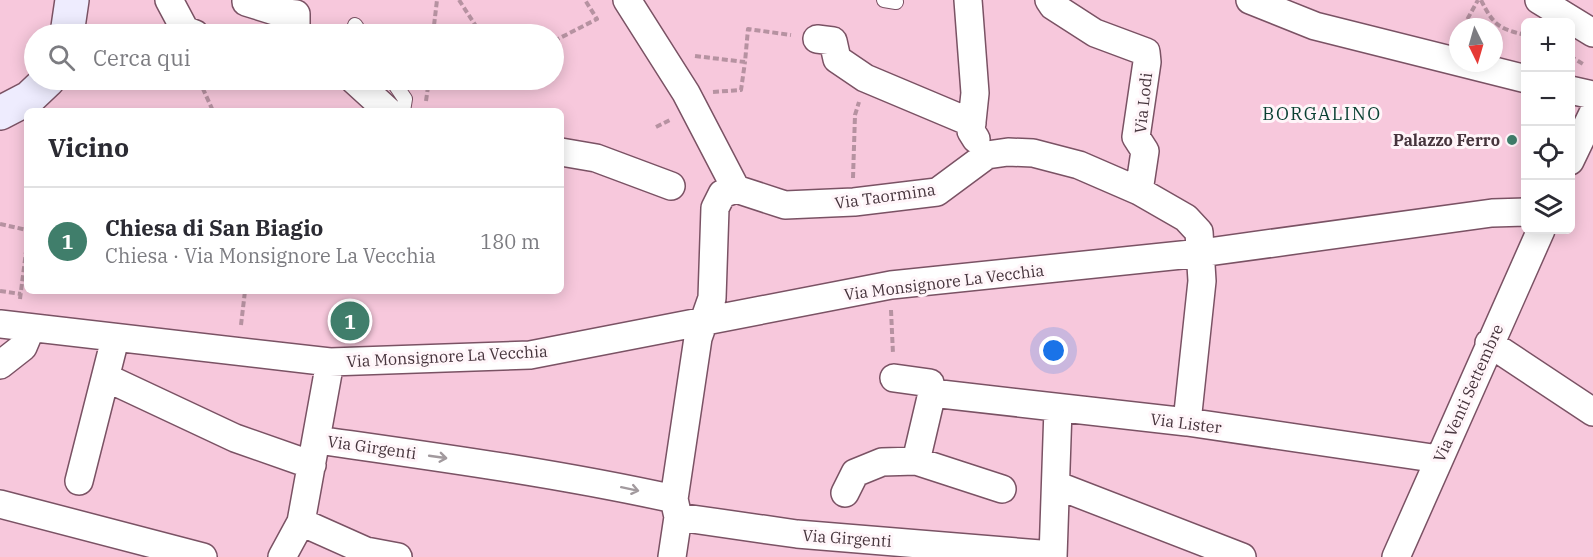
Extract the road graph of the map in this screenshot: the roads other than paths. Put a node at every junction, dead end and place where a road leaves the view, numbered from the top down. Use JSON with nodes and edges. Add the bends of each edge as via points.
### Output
{"nodes":[{"id":1,"x":73,"y":0,"type":"edge"},
{"id":2,"x":170,"y":0,"type":"edge"},
{"id":3,"x":246,"y":0,"type":"edge"},
{"id":4,"x":627,"y":0,"type":"edge"},
{"id":5,"x":968,"y":0,"type":"edge"},
{"id":6,"x":1049,"y":0,"type":"edge"},
{"id":7,"x":1250,"y":0,"type":"edge"},
{"id":8,"x":1539,"y":0,"type":"edge"},
{"id":9,"x":69,"y":24,"type":"edge"},
{"id":10,"x":182,"y":24,"type":"edge"},
{"id":11,"x":296,"y":24,"type":"edge"},
{"id":12,"x":1593,"y":33,"type":"edge"},
{"id":13,"x":805,"y":37,"type":"road end"},
{"id":14,"x":1521,"y":78,"type":"edge"},
{"id":15,"x":37,"y":90,"type":"edge"},
{"id":16,"x":365,"y":90,"type":"edge"},
{"id":17,"x":399,"y":90,"type":"edge"},
{"id":18,"x":1575,"y":91,"type":"edge"},
{"id":19,"x":1593,"y":95,"type":"edge"},
{"id":20,"x":385,"y":108,"type":"edge"},
{"id":21,"x":404,"y":108,"type":"edge"},
{"id":22,"x":0,"y":113,"type":"edge"},
{"id":23,"x":1593,"y":113,"type":"edge"},
{"id":24,"x":972,"y":123,"type":"junction"},
{"id":25,"x":1575,"y":151,"type":"edge"},
{"id":26,"x":564,"y":153,"type":"edge"},
{"id":27,"x":987,"y":155,"type":"junction"},
{"id":28,"x":671,"y":186,"type":"dead end"},
{"id":29,"x":736,"y":189,"type":"junction"},
{"id":30,"x":1139,"y":192,"type":"junction"},
{"id":31,"x":1521,"y":212,"type":"edge"},
{"id":32,"x":1539,"y":234,"type":"edge"},
{"id":33,"x":1201,"y":253,"type":"junction"},
{"id":34,"x":706,"y":320,"type":"junction"},
{"id":35,"x":16,"y":326,"type":"edge"},
{"id":36,"x":115,"y":339,"type":"junction"},
{"id":37,"x":1489,"y":343,"type":"junction"},
{"id":38,"x":330,"y":362,"type":"junction"},
{"id":39,"x":0,"y":365,"type":"edge"},
{"id":40,"x":107,"y":378,"type":"junction"},
{"id":41,"x":894,"y":378,"type":"road end"},
{"id":42,"x":932,"y":393,"type":"junction"},
{"id":43,"x":1058,"y":409,"type":"junction"},
{"id":44,"x":1592,"y":409,"type":"edge"},
{"id":45,"x":1187,"y":422,"type":"junction"},
{"id":46,"x":315,"y":452,"type":"junction"},
{"id":47,"x":1439,"y":459,"type":"junction"},
{"id":48,"x":916,"y":461,"type":"junction"},
{"id":49,"x":79,"y":481,"type":"dead end"},
{"id":50,"x":1056,"y":485,"type":"junction"},
{"id":51,"x":1002,"y":489,"type":"dead end"},
{"id":52,"x":845,"y":493,"type":"dead end"},
{"id":53,"x":0,"y":504,"type":"edge"},
{"id":54,"x":676,"y":508,"type":"junction"},
{"id":55,"x":301,"y":522,"type":"junction"},
{"id":56,"x":1053,"y":556,"type":"edge"},
{"id":57,"x":203,"y":557,"type":"edge"},
{"id":58,"x":282,"y":557,"type":"edge"},
{"id":59,"x":398,"y":557,"type":"edge"},
{"id":60,"x":672,"y":557,"type":"edge"},
{"id":61,"x":1242,"y":557,"type":"edge"},
{"id":62,"x":1396,"y":557,"type":"edge"}],
"edges":[{"from":1,"to":9,"type":"street"},
{"from":2,"to":10,"type":"street"},
{"from":3,"to":11,"type":"street","via":[[296,14]]},
{"from":4,"to":29,"type":"street","via":[[661,52]]},
{"from":5,"to":24,"type":"street","via":[[975,93]]},
{"from":6,"to":30,"type":"street","name":"Via Lodi","via":[[1095,33],[1146,52],[1148,62],[1136,137],[1145,151]]},
{"from":7,"to":14,"type":"street","via":[[1315,26]]},
{"from":8,"to":12,"type":"street"},
{"from":13,"to":24,"type":"street","via":[[833,41],[837,59],[865,78]]},
{"from":15,"to":22,"type":"street"},
{"from":16,"to":20,"type":"street"},
{"from":17,"to":21,"type":"lane","via":[[405,99]]},
{"from":18,"to":19,"type":"street"},
{"from":23,"to":25,"type":"street"},
{"from":24,"to":27,"type":"street","via":[[971,131]]},
{"from":26,"to":28,"type":"street","via":[[596,158]]},
{"from":27,"to":29,"type":"street","name":"Via Taormina","via":[[937,192],[785,205]]},
{"from":27,"to":30,"type":"street","via":[[1033,153],[1079,165]]},
{"from":29,"to":34,"type":"street","via":[[722,194],[715,208],[712,298]]},
{"from":30,"to":33,"type":"street","via":[[1186,219],[1199,232]]},
{"from":31,"to":33,"type":"street","name":"Via Monsignore La Vecchia"},
{"from":32,"to":37,"type":"street","name":"Via Venti Settembre"},
{"from":33,"to":34,"type":"street","name":"Via Monsignore La Vecchia","via":[[891,285]]},
{"from":33,"to":45,"type":"street","via":[[1202,281]]},
{"from":34,"to":38,"type":"street","name":"Via Monsignore La Vecchia","via":[[530,354]]},
{"from":34,"to":54,"type":"street","via":[[698,338]]},
{"from":35,"to":36,"type":"street","name":"Via Monsignore La Vecchia"},
{"from":35,"to":39,"type":"street","via":[[23,347]]},
{"from":36,"to":38,"type":"street","name":"Via Monsignore La Vecchia"},
{"from":36,"to":40,"type":"street"},
{"from":37,"to":44,"type":"street"},
{"from":37,"to":47,"type":"street","name":"Via Venti Settembre"},
{"from":38,"to":46,"type":"street"},
{"from":40,"to":46,"type":"street","name":"Via Girgenti","via":[[236,438]]},
{"from":40,"to":49,"type":"street"},
{"from":41,"to":42,"type":"street","name":"Via Lister","via":[[930,383]]},
{"from":42,"to":43,"type":"street","name":"Via Lister"},
{"from":42,"to":48,"type":"street"},
{"from":43,"to":45,"type":"street","name":"Via Lister"},
{"from":43,"to":50,"type":"street"},
{"from":45,"to":47,"type":"street","name":"Via Lister"},
{"from":46,"to":54,"type":"street","name":"Via Girgenti","one_way":true,"via":[[494,465]]},
{"from":46,"to":55,"type":"street"},
{"from":47,"to":62,"type":"street","name":"Via Venti Settembre"},
{"from":48,"to":51,"type":"street"},
{"from":48,"to":52,"type":"street","via":[[882,462],[855,473]]},
{"from":50,"to":56,"type":"street"},
{"from":50,"to":61,"type":"street"},
{"from":53,"to":57,"type":"street"},
{"from":54,"to":56,"type":"street","name":"Via Girgenti","via":[[797,534]]},
{"from":54,"to":60,"type":"street"},
{"from":55,"to":58,"type":"street"},
{"from":55,"to":59,"type":"street","via":[[366,551]]}]}
